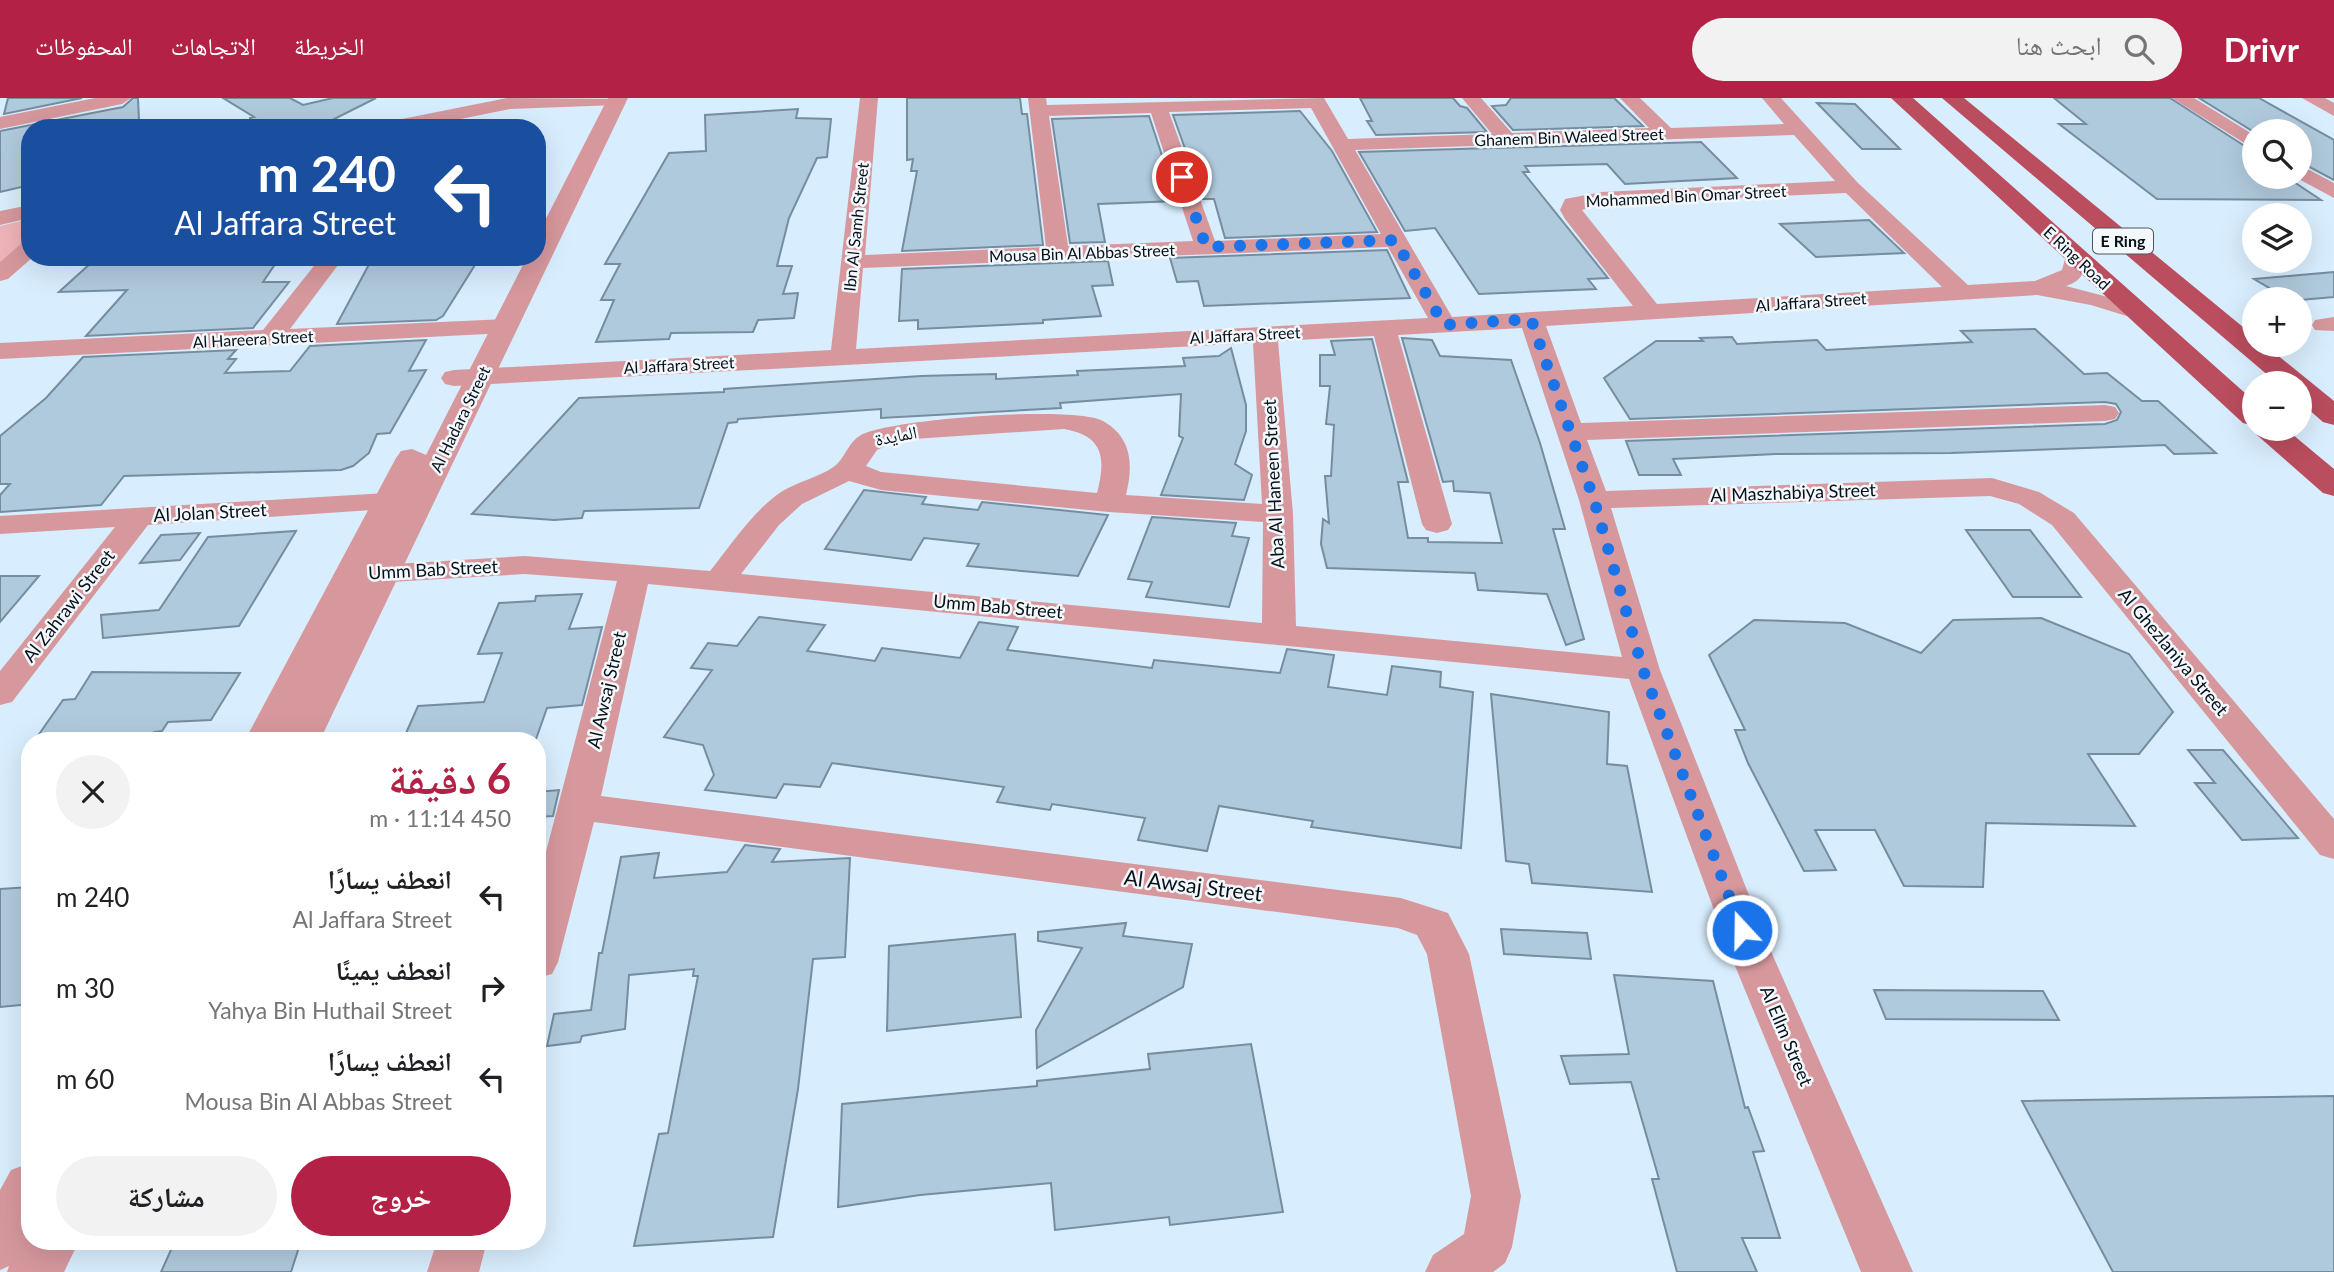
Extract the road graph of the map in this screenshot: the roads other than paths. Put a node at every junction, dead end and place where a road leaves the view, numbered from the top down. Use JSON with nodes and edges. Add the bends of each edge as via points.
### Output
{"nodes":[{"id":1,"x":122,"y":98,"type":"edge"},
{"id":2,"x":869,"y":98,"type":"edge"},
{"id":3,"x":1471,"y":98,"type":"edge"},
{"id":4,"x":1629,"y":98,"type":"edge"},
{"id":5,"x":1771,"y":98,"type":"edge"},
{"id":6,"x":1901,"y":98,"type":"edge"},
{"id":7,"x":2181,"y":98,"type":"edge"},
{"id":8,"x":2311,"y":98,"type":"edge"},
{"id":9,"x":609,"y":99,"type":"edge"},
{"id":10,"x":1316,"y":100,"type":"edge"},
{"id":11,"x":1959,"y":100,"type":"edge"},
{"id":12,"x":1038,"y":104,"type":"edge"},
{"id":13,"x":1158,"y":107,"type":"junction"},
{"id":14,"x":2334,"y":110,"type":"edge"},
{"id":15,"x":428,"y":119,"type":"edge"},
{"id":16,"x":0,"y":122,"type":"edge"},
{"id":17,"x":1797,"y":129,"type":"junction"},
{"id":18,"x":1666,"y":134,"type":"junction"},
{"id":19,"x":2242,"y":136,"type":"edge"},
{"id":20,"x":1507,"y":139,"type":"junction"},
{"id":21,"x":1342,"y":145,"type":"junction"},
{"id":22,"x":2312,"y":178,"type":"edge"},
{"id":23,"x":1851,"y":187,"type":"junction"},
{"id":24,"x":2334,"y":192,"type":"edge"},
{"id":25,"x":546,"y":203,"type":"edge"},
{"id":26,"x":21,"y":213,"type":"edge"},
{"id":27,"x":0,"y":218,"type":"edge"},
{"id":28,"x":546,"y":223,"type":"edge"},
{"id":29,"x":1395,"y":240,"type":"junction"},
{"id":30,"x":1206,"y":247,"type":"junction"},
{"id":31,"x":1058,"y":254,"type":"junction"},
{"id":32,"x":21,"y":256,"type":"edge"},
{"id":33,"x":2075,"y":257,"type":"junction"},
{"id":34,"x":853,"y":262,"type":"junction"},
{"id":35,"x":326,"y":266,"type":"edge"},
{"id":36,"x":514,"y":266,"type":"edge"},
{"id":37,"x":524,"y":266,"type":"edge"},
{"id":38,"x":0,"y":274,"type":"edge"},
{"id":39,"x":2037,"y":288,"type":"junction"},
{"id":40,"x":1962,"y":293,"type":"junction"},
{"id":41,"x":2133,"y":310,"type":"junction"},
{"id":42,"x":1650,"y":312,"type":"junction"},
{"id":43,"x":1531,"y":319,"type":"junction"},
{"id":44,"x":1444,"y":325,"type":"junction"},
{"id":45,"x":493,"y":327,"type":"junction"},
{"id":46,"x":1384,"y":328,"type":"junction"},
{"id":47,"x":1265,"y":334,"type":"junction"},
{"id":48,"x":270,"y":338,"type":"junction"},
{"id":49,"x":0,"y":351,"type":"edge"},
{"id":50,"x":843,"y":356,"type":"junction"},
{"id":51,"x":2280,"y":371,"type":"edge"},
{"id":52,"x":467,"y":377,"type":"junction"},
{"id":53,"x":2312,"y":398,"type":"edge"},
{"id":54,"x":2242,"y":406,"type":"edge"},
{"id":55,"x":2105,"y":413,"type":"dead end"},
{"id":56,"x":2334,"y":416,"type":"edge"},
{"id":57,"x":1572,"y":432,"type":"junction"},
{"id":58,"x":2282,"y":441,"type":"edge"},
{"id":59,"x":850,"y":469,"type":"junction"},
{"id":60,"x":2334,"y":486,"type":"edge"},
{"id":61,"x":1992,"y":487,"type":"joint"},
{"id":62,"x":1594,"y":500,"type":"junction"},
{"id":63,"x":404,"y":501,"type":"junction"},
{"id":64,"x":1109,"y":503,"type":"junction"},
{"id":65,"x":1278,"y":514,"type":"junction"},
{"id":66,"x":139,"y":517,"type":"junction"},
{"id":67,"x":1437,"y":524,"type":"dead end"},
{"id":68,"x":0,"y":526,"type":"edge"},
{"id":69,"x":384,"y":572,"type":"junction"},
{"id":70,"x":635,"y":572,"type":"junction"},
{"id":71,"x":352,"y":574,"type":"junction"},
{"id":72,"x":719,"y":580,"type":"junction"},
{"id":73,"x":1279,"y":633,"type":"junction"},
{"id":74,"x":1643,"y":670,"type":"junction"},
{"id":75,"x":0,"y":694,"type":"edge"},
{"id":76,"x":269,"y":732,"type":"edge"},
{"id":77,"x":304,"y":732,"type":"edge"},
{"id":78,"x":579,"y":807,"type":"junction"},
{"id":79,"x":2334,"y":845,"type":"edge"},
{"id":80,"x":546,"y":929,"type":"edge"},
{"id":81,"x":459,"y":1250,"type":"edge"},
{"id":82,"x":453,"y":1272,"type":"edge"},
{"id":83,"x":1451,"y":1272,"type":"edge"},
{"id":84,"x":1887,"y":1272,"type":"edge"}],
"edges":[{"from":1,"to":16,"type":"street"},
{"from":2,"to":34,"type":"street","name":"Ibn Al Samh Street"},
{"from":3,"to":20,"type":"street"},
{"from":4,"to":18,"type":"street"},
{"from":5,"to":17,"type":"street"},
{"from":6,"to":33,"type":"main road","name":"E Ring Road","number":"E Ring"},
{"from":7,"to":19,"type":"street"},
{"from":8,"to":14,"type":"street"},
{"from":9,"to":15,"type":"street","via":[[489,106]]},
{"from":9,"to":25,"type":"street"},
{"from":9,"to":28,"type":"street","name":"Al Hadara Street"},
{"from":10,"to":13,"type":"street"},
{"from":10,"to":21,"type":"street"},
{"from":11,"to":51,"type":"main road","number":"E Ring"},
{"from":12,"to":13,"type":"street"},
{"from":12,"to":31,"type":"street"},
{"from":13,"to":30,"type":"street"},
{"from":17,"to":18,"type":"street","name":"Ghanem Bin Waleed Street"},
{"from":17,"to":23,"type":"street"},
{"from":18,"to":20,"type":"street","name":"Ghanem Bin Waleed Street"},
{"from":20,"to":21,"type":"street","name":"Ghanem Bin Waleed Street"},
{"from":21,"to":29,"type":"street"},
{"from":22,"to":24,"type":"street"},
{"from":23,"to":40,"type":"street"},
{"from":23,"to":42,"type":"street","name":"Mohammed Bin Omar Street","via":[[1602,198],[1573,204],[1576,219]]},
{"from":26,"to":27,"type":"street"},
{"from":29,"to":30,"type":"street","name":"Mousa Bin Al Abbas Street"},
{"from":29,"to":44,"type":"street"},
{"from":30,"to":31,"type":"street","name":"Mousa Bin Al Abbas Street"},
{"from":31,"to":34,"type":"street","name":"Mousa Bin Al Abbas Street"},
{"from":32,"to":38,"type":"street"},
{"from":33,"to":39,"type":"street","name":"Al Jaffara Street","via":[[2076,265],[2065,279]]},
{"from":33,"to":41,"type":"main road","name":"E Ring Road","number":"E Ring"},
{"from":34,"to":50,"type":"street","name":"Ibn Al Samh Street"},
{"from":35,"to":48,"type":"street"},
{"from":36,"to":45,"type":"street","name":"Al Hadara Street"},
{"from":37,"to":45,"type":"street","name":"Al Hadara Street"},
{"from":39,"to":40,"type":"street","name":"Al Jaffara Street"},
{"from":39,"to":41,"type":"street","name":"Al Jaffara Street"},
{"from":40,"to":42,"type":"street","name":"Al Jaffara Street"},
{"from":41,"to":54,"type":"main road","name":"E Ring Road","number":"E Ring"},
{"from":42,"to":43,"type":"street","name":"Al Jaffara Street"},
{"from":43,"to":44,"type":"street","name":"Al Jaffara Street"},
{"from":43,"to":57,"type":"street","name":"Al Ellm Street"},
{"from":44,"to":46,"type":"street","name":"Al Jaffara Street"},
{"from":45,"to":48,"type":"street","name":"Al Hareera Street"},
{"from":45,"to":52,"type":"street","name":"Al Hadara Street"},
{"from":46,"to":47,"type":"street","name":"Al Jaffara Street"},
{"from":46,"to":67,"type":"street"},
{"from":47,"to":50,"type":"street","name":"Al Jaffara Street"},
{"from":47,"to":65,"type":"street","name":"Aba Al Haneen Street"},
{"from":48,"to":49,"type":"street","name":"Al Hareera Street"},
{"from":50,"to":52,"type":"street","name":"Al Jaffara Street"},
{"from":52,"to":63,"type":"street","name":"Al Hadara Street"},
{"from":53,"to":56,"type":"main road"},
{"from":55,"to":57,"type":"street"},
{"from":57,"to":62,"type":"street","name":"Al Ellm Street"},
{"from":58,"to":60,"type":"main road"},
{"from":59,"to":64,"type":"street","via":[[881,481]]},
{"from":59,"to":64,"type":"street","name":"المايدة","via":[[855,454],[869,439],[896,432],[1064,421],[1092,426],[1108,439],[1118,467]]},
{"from":59,"to":72,"type":"street","via":[[792,498],[768,519]]},
{"from":61,"to":62,"type":"street","name":"Al Maszhabiya Street"},
{"from":61,"to":79,"type":"street","name":"Al Ghezlaniya Street","via":[[2029,498],[2063,519]]},
{"from":62,"to":74,"type":"street","name":"Al Ellm Street"},
{"from":63,"to":66,"type":"street","name":"Al Jolan Street"},
{"from":63,"to":69,"type":"street","name":"Al Hadara Street"},
{"from":63,"to":71,"type":"street","name":"Al Hadara Street"},
{"from":64,"to":65,"type":"street"},
{"from":65,"to":73,"type":"street","name":"Aba Al Haneen Street"},
{"from":66,"to":68,"type":"street","name":"Al Jolan Street"},
{"from":66,"to":75,"type":"street","name":"Al Zahrawi Street"},
{"from":69,"to":70,"type":"street","name":"Umm Bab Street","via":[[525,565]]},
{"from":69,"to":71,"type":"street","name":"Umm Bab Street"},
{"from":69,"to":77,"type":"street","name":"Al Hadara Street"},
{"from":70,"to":72,"type":"street","name":"Umm Bab Street"},
{"from":70,"to":78,"type":"street","name":"Al Awsaj Street"},
{"from":71,"to":76,"type":"street","name":"Al Hadara Street"},
{"from":72,"to":73,"type":"street","name":"Umm Bab Street"},
{"from":73,"to":74,"type":"street","name":"Umm Bab Street"},
{"from":74,"to":84,"type":"street","name":"Al Ellm Street","via":[[1752,956]]},
{"from":78,"to":80,"type":"street","name":"Al Awsaj Street"},
{"from":78,"to":83,"type":"street","name":"Al Awsaj Street","via":[[1401,913],[1433,924],[1448,954],[1496,1196],[1487,1247]]},
{"from":81,"to":82,"type":"street"}]}
